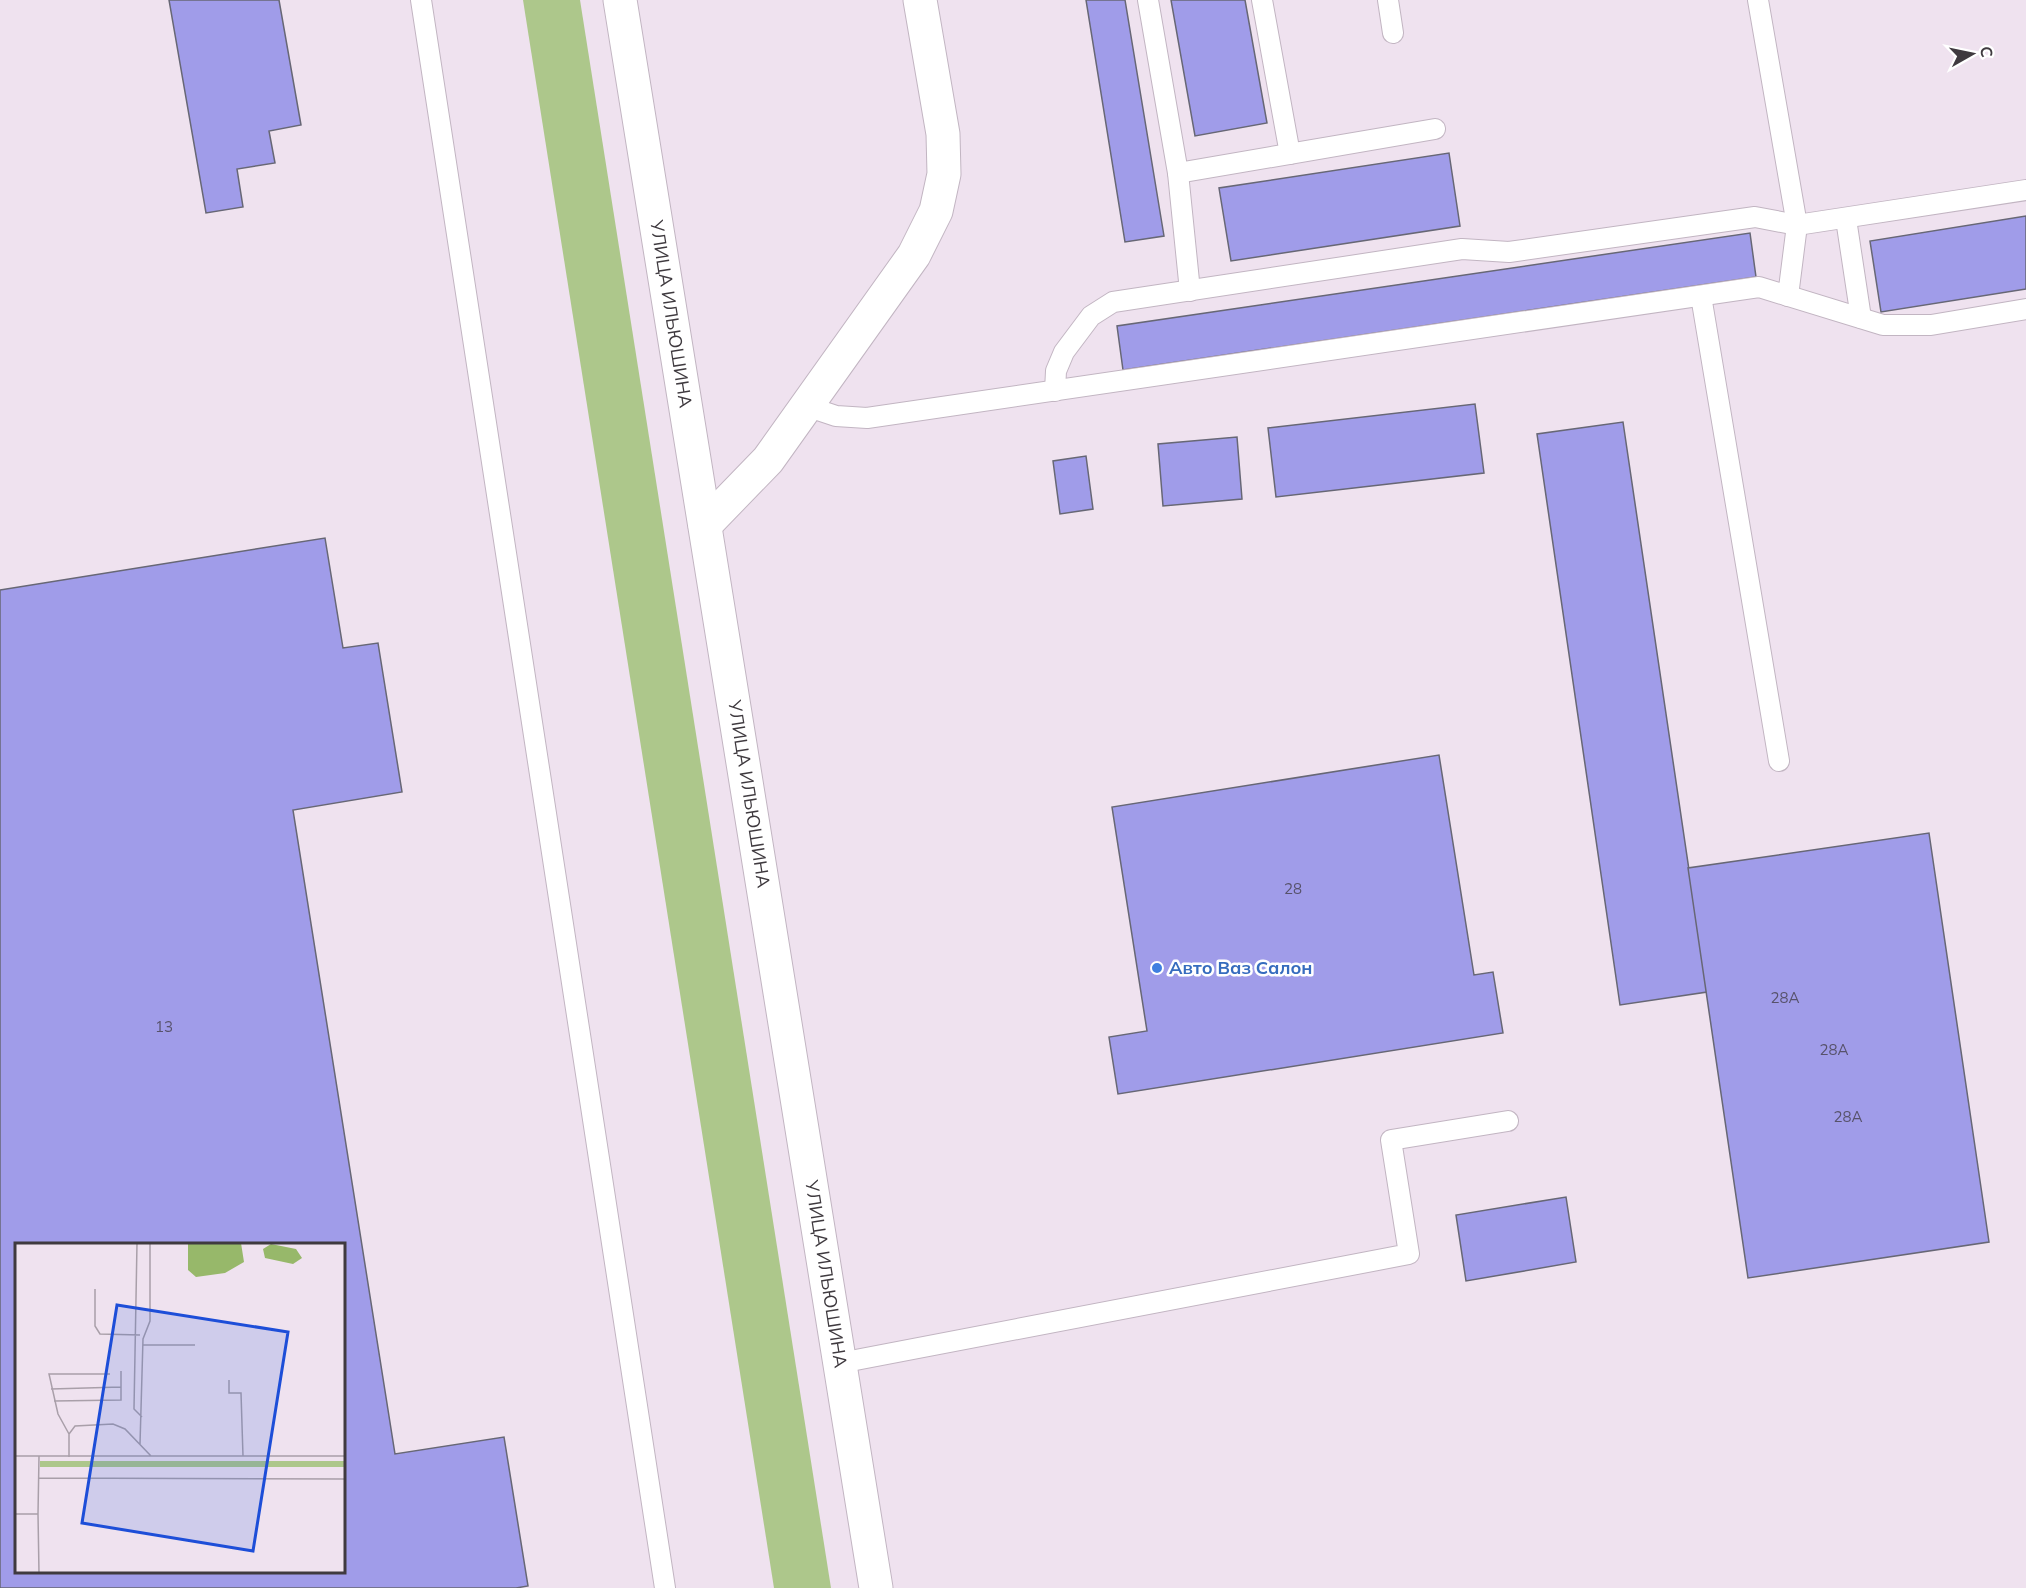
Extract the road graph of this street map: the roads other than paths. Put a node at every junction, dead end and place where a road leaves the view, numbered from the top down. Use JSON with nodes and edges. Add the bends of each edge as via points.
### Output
{"nodes":[{"id":1,"x":421,"y":0,"type":"edge"},
{"id":2,"x":620,"y":0,"type":"edge"},
{"id":3,"x":920,"y":0,"type":"edge"},
{"id":4,"x":1148,"y":0,"type":"edge"},
{"id":5,"x":1262,"y":0,"type":"edge"},
{"id":6,"x":1388,"y":0,"type":"edge"},
{"id":7,"x":1758,"y":0,"type":"edge"},
{"id":8,"x":1393,"y":33,"type":"dead end"},
{"id":9,"x":1435,"y":129,"type":"dead end"},
{"id":10,"x":1290,"y":154,"type":"junction"},
{"id":11,"x":1178,"y":173,"type":"junction"},
{"id":12,"x":2026,"y":190,"type":"edge"},
{"id":13,"x":1846,"y":219,"type":"junction"},
{"id":14,"x":1797,"y":225,"type":"junction"},
{"id":15,"x":1190,"y":291,"type":"junction"},
{"id":16,"x":1701,"y":296,"type":"junction"},
{"id":17,"x":1788,"y":296,"type":"junction"},
{"id":18,"x":2026,"y":309,"type":"edge"},
{"id":19,"x":1862,"y":318,"type":"junction"},
{"id":20,"x":1055,"y":391,"type":"junction"},
{"id":21,"x":806,"y":406,"type":"junction"},
{"id":22,"x":705,"y":525,"type":"junction"},
{"id":23,"x":1779,"y":761,"type":"dead end"},
{"id":24,"x":1508,"y":1121,"type":"dead end"},
{"id":25,"x":840,"y":1363,"type":"junction"},
{"id":26,"x":665,"y":1588,"type":"edge"},
{"id":27,"x":876,"y":1588,"type":"edge"}],
"edges":[{"from":1,"to":26,"type":"lane"},
{"from":2,"to":22,"type":"street","name":"УЛИЦА ИЛЬЮШИНА"},
{"from":3,"to":21,"type":"street","via":[[943,134],[944,174],[936,211],[914,255]]},
{"from":4,"to":11,"type":"lane"},
{"from":5,"to":10,"type":"lane"},
{"from":6,"to":8,"type":"lane"},
{"from":7,"to":14,"type":"lane"},
{"from":9,"to":10,"type":"lane"},
{"from":10,"to":11,"type":"lane"},
{"from":11,"to":15,"type":"lane"},
{"from":12,"to":13,"type":"lane"},
{"from":13,"to":14,"type":"lane"},
{"from":13,"to":19,"type":"lane"},
{"from":14,"to":15,"type":"lane","via":[[1755,217],[1509,252],[1462,249]]},
{"from":14,"to":17,"type":"lane"},
{"from":15,"to":20,"type":"lane","via":[[1113,302],[1091,316],[1064,352],[1056,371]]},
{"from":16,"to":17,"type":"lane","via":[[1760,287]]},
{"from":16,"to":20,"type":"lane"},
{"from":16,"to":23,"type":"lane"},
{"from":17,"to":19,"type":"lane"},
{"from":18,"to":19,"type":"lane","via":[[1931,325],[1883,325]]},
{"from":20,"to":21,"type":"lane","via":[[867,418],[836,416]]},
{"from":21,"to":22,"type":"street","via":[[768,460]]},
{"from":22,"to":25,"type":"street","name":"УЛИЦА ИЛЬЮШИНА"},
{"from":24,"to":25,"type":"lane","via":[[1391,1140],[1409,1254]]},
{"from":25,"to":27,"type":"street","name":"УЛИЦА ИЛЬЮШИНА"}]}
